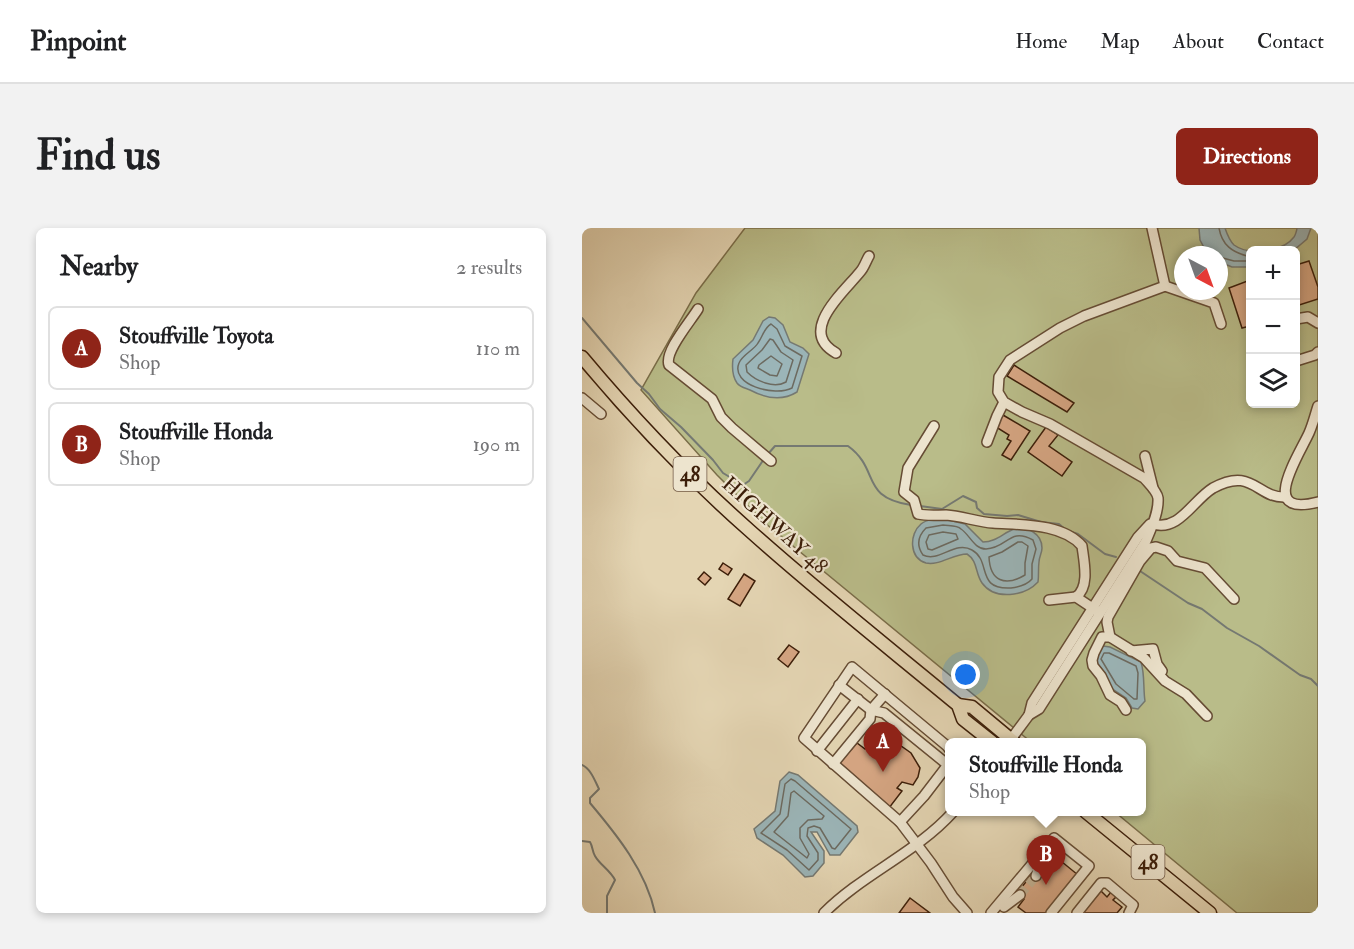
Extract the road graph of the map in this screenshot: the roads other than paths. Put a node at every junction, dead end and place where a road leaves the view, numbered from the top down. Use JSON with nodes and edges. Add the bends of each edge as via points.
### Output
{"nodes":[{"id":1,"x":1152,"y":228,"type":"edge"},
{"id":2,"x":869,"y":256,"type":"dead end"},
{"id":3,"x":1165,"y":286,"type":"junction"},
{"id":4,"x":698,"y":309,"type":"dead end"},
{"id":5,"x":1300,"y":318,"type":"edge"},
{"id":6,"x":1318,"y":323,"type":"edge"},
{"id":7,"x":1221,"y":324,"type":"dead end"},
{"id":8,"x":1318,"y":352,"type":"edge"},
{"id":9,"x":836,"y":353,"type":"dead end"},
{"id":10,"x":582,"y":357,"type":"edge"},
{"id":11,"x":1300,"y":360,"type":"edge"},
{"id":12,"x":582,"y":398,"type":"edge"},
{"id":13,"x":1004,"y":402,"type":"junction"},
{"id":14,"x":1318,"y":406,"type":"edge"},
{"id":15,"x":601,"y":414,"type":"dead end"},
{"id":16,"x":934,"y":426,"type":"dead end"},
{"id":17,"x":987,"y":442,"type":"dead end"},
{"id":18,"x":1145,"y":456,"type":"dead end"},
{"id":19,"x":770,"y":460,"type":"dead end"},
{"id":20,"x":1153,"y":488,"type":"junction"},
{"id":21,"x":1286,"y":497,"type":"junction"},
{"id":22,"x":1318,"y":502,"type":"edge"},
{"id":23,"x":1153,"y":522,"type":"junction"},
{"id":24,"x":1076,"y":597,"type":"junction"},
{"id":25,"x":1234,"y":599,"type":"dead end"},
{"id":26,"x":1049,"y":600,"type":"dead end"},
{"id":27,"x":1096,"y":611,"type":"junction"},
{"id":28,"x":1106,"y":637,"type":"junction"},
{"id":29,"x":839,"y":685,"type":"junction"},
{"id":30,"x":885,"y":694,"type":"junction"},
{"id":31,"x":858,"y":699,"type":"junction"},
{"id":32,"x":958,"y":705,"type":"junction"},
{"id":33,"x":871,"y":710,"type":"junction"},
{"id":34,"x":1126,"y":710,"type":"dead end"},
{"id":35,"x":1207,"y":716,"type":"dead end"},
{"id":36,"x":987,"y":738,"type":"edge"},
{"id":37,"x":1007,"y":738,"type":"edge"},
{"id":38,"x":1014,"y":738,"type":"edge"},
{"id":39,"x":945,"y":744,"type":"edge"},
{"id":40,"x":818,"y":751,"type":"junction"},
{"id":41,"x":945,"y":761,"type":"edge"},
{"id":42,"x":833,"y":764,"type":"junction"},
{"id":43,"x":945,"y":769,"type":"edge"},
{"id":44,"x":949,"y":816,"type":"edge"},
{"id":45,"x":1091,"y":816,"type":"edge"},
{"id":46,"x":900,"y":822,"type":"junction"},
{"id":47,"x":917,"y":845,"type":"junction"},
{"id":48,"x":1033,"y":863,"type":"junction"},
{"id":49,"x":1036,"y":876,"type":"dead end"},
{"id":50,"x":1020,"y":895,"type":"tunnel mouth"},
{"id":51,"x":1006,"y":908,"type":"edge"},
{"id":52,"x":824,"y":913,"type":"edge"},
{"id":53,"x":967,"y":913,"type":"edge"},
{"id":54,"x":991,"y":913,"type":"edge"},
{"id":55,"x":1051,"y":913,"type":"edge"},
{"id":56,"x":1077,"y":913,"type":"edge"},
{"id":57,"x":1129,"y":913,"type":"edge"},
{"id":58,"x":1210,"y":913,"type":"edge"}],
"edges":[{"from":1,"to":3,"type":"street"},
{"from":2,"to":9,"type":"street","via":[[861,272],[827,312],[822,342]]},
{"from":3,"to":7,"type":"street","via":[[1214,303]]},
{"from":3,"to":13,"type":"street","via":[[1084,316],[1011,360],[999,377],[998,392]]},
{"from":4,"to":19,"type":"street","via":[[670,352],[669,365],[712,399],[721,417]]},
{"from":5,"to":6,"type":"street","via":[[1308,316]]},
{"from":8,"to":11,"type":"street"},
{"from":10,"to":32,"type":"main road","name":"HIGHWAY 48","number":"48","via":[[642,426],[736,518]]},
{"from":12,"to":15,"type":"street"},
{"from":13,"to":17,"type":"street"},
{"from":13,"to":20,"type":"street","via":[[1144,478]]},
{"from":14,"to":21,"type":"street","via":[[1286,477]]},
{"from":16,"to":24,"type":"street","via":[[905,478],[904,492],[914,500],[920,515],[1013,523],[1069,535],[1082,546],[1085,583]]},
{"from":18,"to":20,"type":"street"},
{"from":20,"to":23,"type":"street","via":[[1158,498]]},
{"from":21,"to":22,"type":"street","via":[[1297,505]]},
{"from":21,"to":23,"type":"street","via":[[1275,496],[1247,480],[1231,482],[1213,489],[1170,525]]},
{"from":23,"to":27,"type":"street","via":[[1138,537]]},
{"from":24,"to":26,"type":"street"},
{"from":24,"to":27,"type":"street"},
{"from":25,"to":28,"type":"street","via":[[1205,568],[1151,548],[1107,617]]},
{"from":27,"to":28,"type":"street","via":[[1105,624]]},
{"from":27,"to":38,"type":"street","via":[[1032,703]]},
{"from":28,"to":34,"type":"street","via":[[1092,660],[1093,666],[1110,695]]},
{"from":28,"to":35,"type":"street","via":[[1150,663]]},
{"from":29,"to":30,"type":"street","via":[[852,667]]},
{"from":29,"to":31,"type":"street"},
{"from":29,"to":40,"type":"street","via":[[804,738]]},
{"from":30,"to":33,"type":"street"},
{"from":30,"to":39,"type":"street"},
{"from":31,"to":33,"type":"street"},
{"from":31,"to":40,"type":"street"},
{"from":32,"to":36,"type":"main road","name":"HIGHWAY 48","number":"48","via":[[963,719]]},
{"from":32,"to":37,"type":"main road","name":"HIGHWAY 48","number":"48","via":[[972,707]]},
{"from":33,"to":41,"type":"street","via":[[884,713]]},
{"from":33,"to":42,"type":"street","via":[[870,720]]},
{"from":40,"to":42,"type":"street"},
{"from":42,"to":46,"type":"street"},
{"from":43,"to":46,"type":"street"},
{"from":44,"to":47,"type":"street"},
{"from":45,"to":58,"type":"main road","number":"48"},
{"from":46,"to":47,"type":"street"},
{"from":47,"to":52,"type":"street","via":[[846,891]]},
{"from":47,"to":53,"type":"street"},
{"from":48,"to":49,"type":"street","via":[[1038,870]]},
{"from":48,"to":51,"type":"street"},
{"from":48,"to":55,"type":"street","via":[[1054,838],[1089,866]]},
{"from":50,"to":51,"type":"street"},
{"from":51,"to":54,"type":"street"},
{"from":56,"to":57,"type":"street","via":[[1101,883],[1107,883],[1133,905]]}]}
